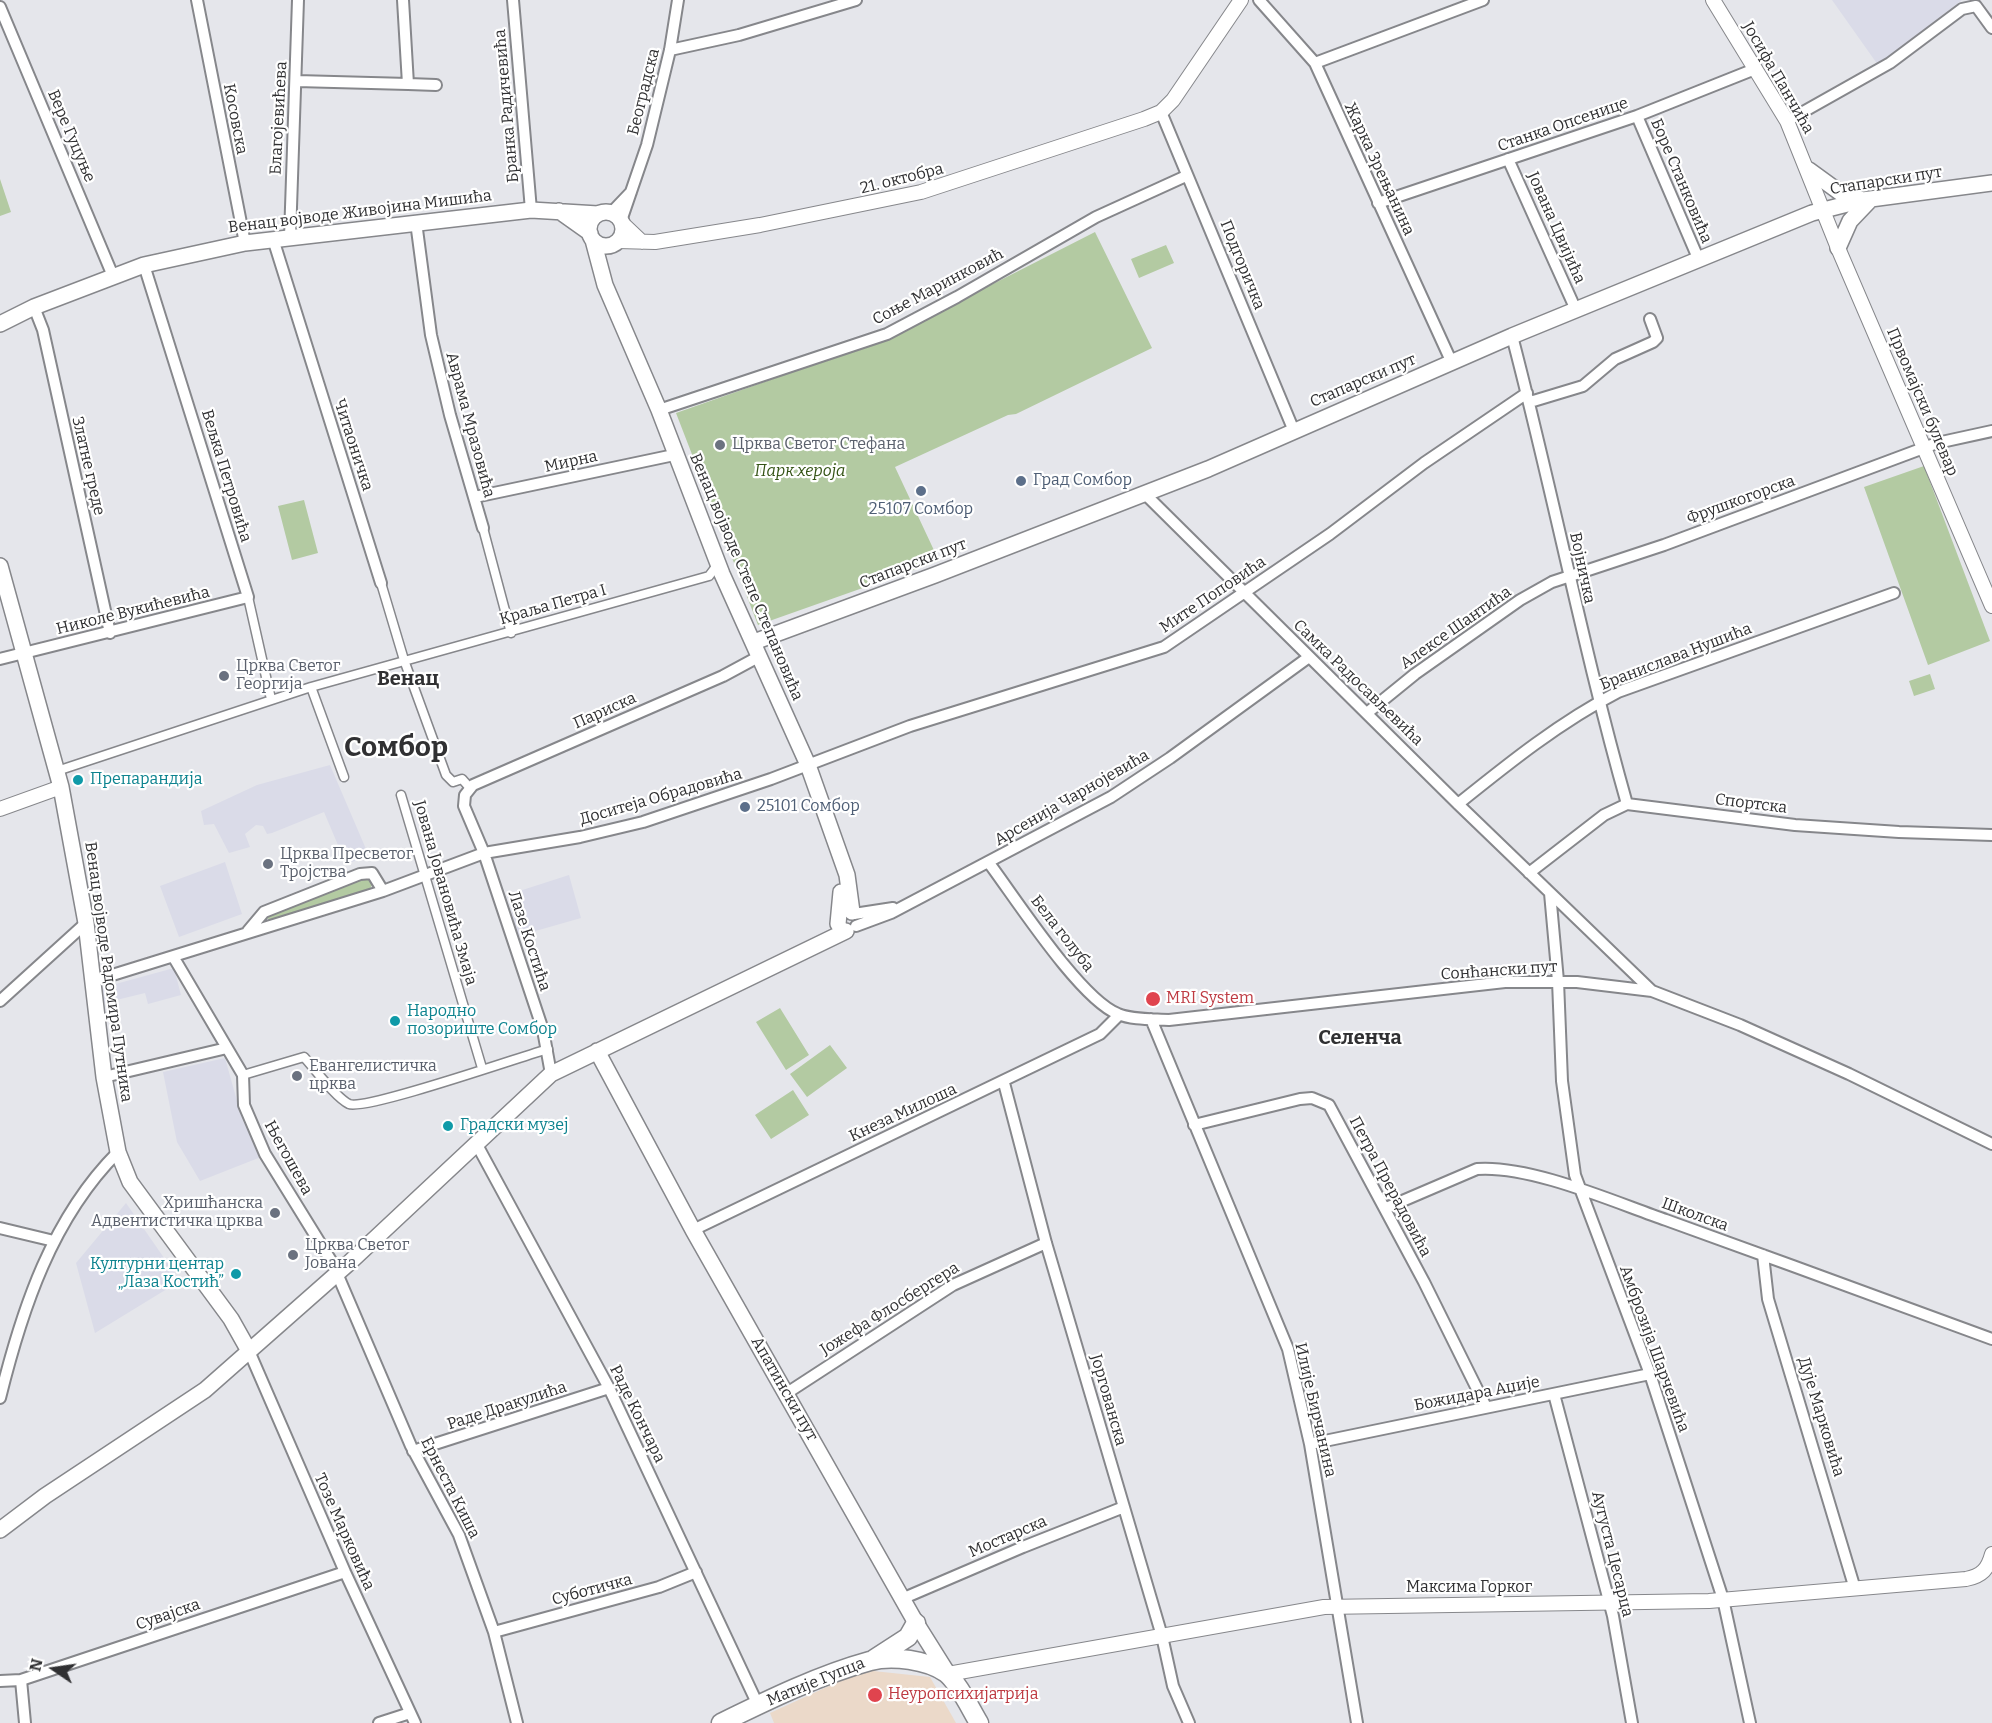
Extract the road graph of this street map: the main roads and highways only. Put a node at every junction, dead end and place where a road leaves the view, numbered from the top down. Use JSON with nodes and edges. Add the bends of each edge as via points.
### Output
{"nodes":[{"id":1,"x":1809,"y":170,"type":"road end"},
{"id":2,"x":1992,"y":183,"type":"edge"},
{"id":3,"x":1867,"y":199,"type":"junction"},
{"id":4,"x":559,"y":211,"type":"junction"},
{"id":5,"x":613,"y":218,"type":"junction"},
{"id":6,"x":592,"y":237,"type":"junction"},
{"id":7,"x":616,"y":242,"type":"junction"},
{"id":8,"x":1838,"y":248,"type":"road end"},
{"id":9,"x":600,"y":267,"type":"junction"},
{"id":10,"x":0,"y":324,"type":"edge"},
{"id":11,"x":1,"y":570,"type":"edge"},
{"id":12,"x":757,"y":649,"type":"junction"},
{"id":13,"x":597,"y":1051,"type":"junction"},
{"id":14,"x":249,"y":1351,"type":"junction"},
{"id":15,"x":0,"y":1530,"type":"edge"},
{"id":16,"x":916,"y":1623,"type":"junction"},
{"id":17,"x":872,"y":1660,"type":"junction"},
{"id":18,"x":948,"y":1674,"type":"junction"},
{"id":19,"x":728,"y":1721,"type":"edge"},
{"id":20,"x":979,"y":1723,"type":"edge"}],
"edges":[{"from":1,"to":3,"type":"main road","via":[[1842,194]]},
{"from":2,"to":3,"type":"main road","name":"Стапарски пут"},
{"from":3,"to":8,"type":"main road","via":[[1850,221]]},
{"from":3,"to":12,"type":"main road","name":"Стапарски пут","via":[[1824,209],[1698,258],[1145,494]]},
{"from":4,"to":5,"type":"main road","name":"Венац војводе Живојина Мишића"},
{"from":4,"to":6,"type":"main road"},
{"from":4,"to":10,"type":"main road","name":"Венац војводе Живојина Мишића","via":[[531,210],[245,243],[144,265]]},
{"from":5,"to":6,"type":"main road","via":[[591,221]]},
{"from":5,"to":7,"type":"main road","via":[[622,233]]},
{"from":6,"to":7,"type":"main road","via":[[603,245]]},
{"from":6,"to":9,"type":"main road","name":"Венац војводе Степе Степановића"},
{"from":7,"to":9,"type":"main road"},
{"from":9,"to":12,"type":"main road","name":"Венац војводе Степе Степановића","via":[[659,410],[713,570],[727,584]]},
{"from":11,"to":14,"type":"main road","name":"Венац војводе Радомира Путника","via":[[61,787],[86,923],[104,1077],[118,1152],[130,1182],[231,1319]]},
{"from":12,"to":13,"type":"main road","name":"Венац војводе Степе Степановића","via":[[808,765],[843,868],[848,920],[804,945],[798,954]]},
{"from":13,"to":14,"type":"main road","via":[[551,1074]]},
{"from":13,"to":16,"type":"main road","name":"Апатински пут","via":[[693,1230]]},
{"from":14,"to":15,"type":"main road","via":[[175,1412],[45,1496]]},
{"from":16,"to":17,"type":"main road","via":[[908,1637]]},
{"from":16,"to":18,"type":"main road","name":"Апатински пут"},
{"from":17,"to":18,"type":"main road","name":"Матије Гупца","via":[[922,1662]]},
{"from":17,"to":19,"type":"main road","name":"Матије Гупца","via":[[758,1705]]},
{"from":18,"to":20,"type":"main road","name":"Апатински пут"}]}
